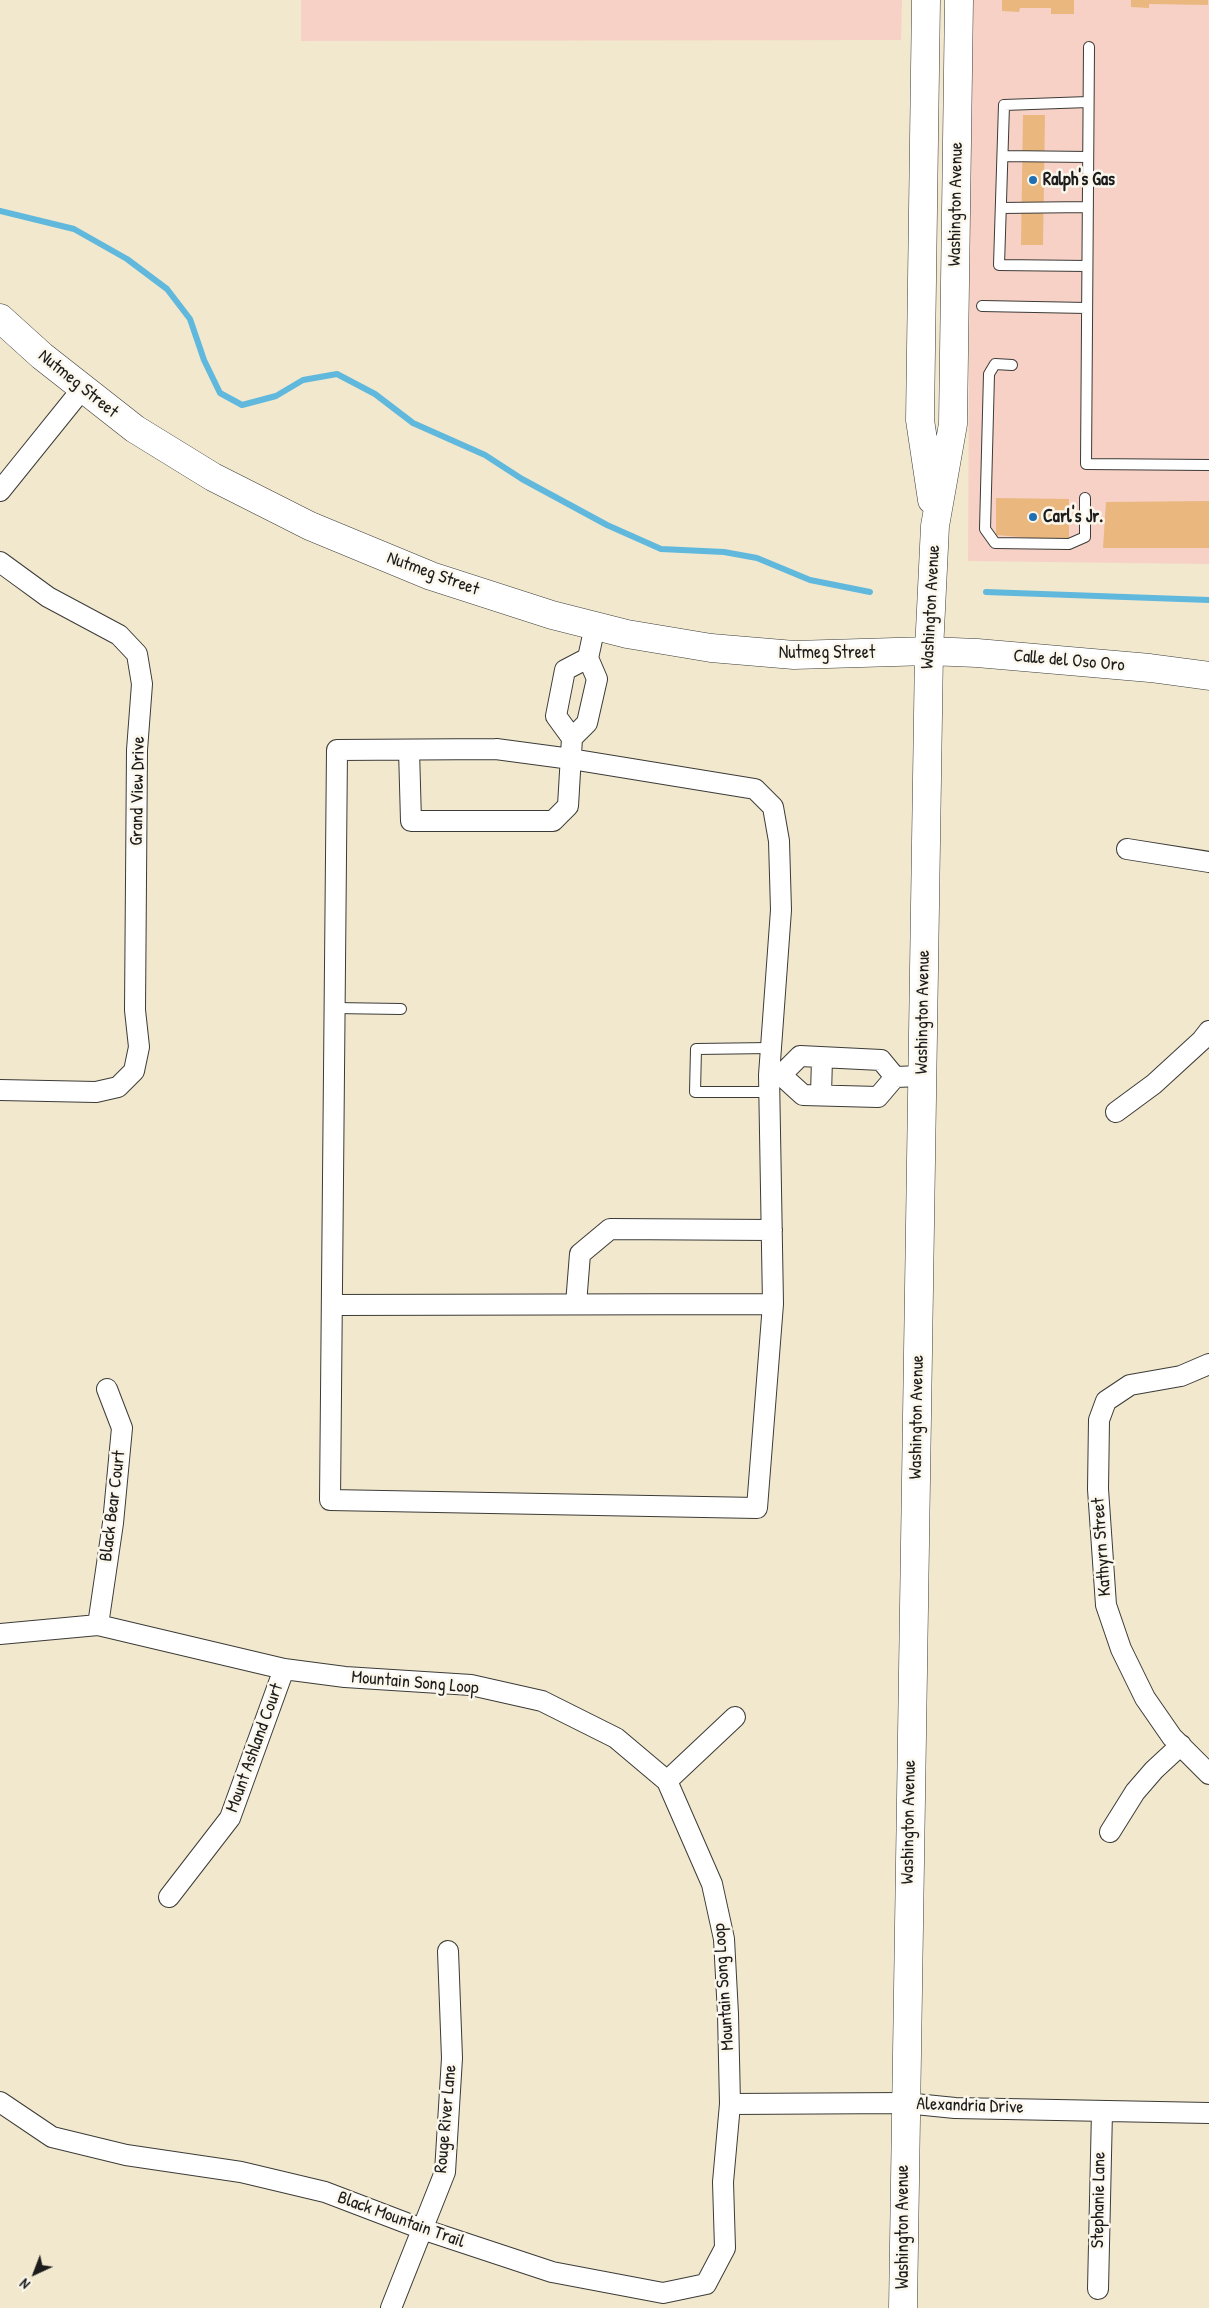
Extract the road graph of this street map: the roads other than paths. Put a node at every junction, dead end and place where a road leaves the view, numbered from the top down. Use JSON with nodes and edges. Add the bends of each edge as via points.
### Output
{"nodes":[{"id":1,"x":959,"y":0,"type":"edge"},
{"id":2,"x":926,"y":6,"type":"edge"},
{"id":3,"x":1089,"y":47,"type":"dead end"},
{"id":4,"x":1088,"y":102,"type":"junction"},
{"id":5,"x":957,"y":145,"type":"junction"},
{"id":6,"x":1002,"y":156,"type":"junction"},
{"id":7,"x":1088,"y":157,"type":"junction"},
{"id":8,"x":925,"y":163,"type":"junction"},
{"id":9,"x":1001,"y":208,"type":"junction"},
{"id":10,"x":1088,"y":208,"type":"junction"},
{"id":11,"x":1087,"y":266,"type":"junction"},
{"id":12,"x":955,"y":305,"type":"junction"},
{"id":13,"x":982,"y":306,"type":"dead end"},
{"id":14,"x":1087,"y":308,"type":"junction"},
{"id":15,"x":0,"y":318,"type":"edge"},
{"id":16,"x":1012,"y":365,"type":"dead end"},
{"id":17,"x":84,"y":388,"type":"junction"},
{"id":18,"x":1209,"y":465,"type":"edge"},
{"id":19,"x":0,"y":490,"type":"edge"},
{"id":20,"x":1085,"y":498,"type":"dead end"},
{"id":21,"x":936,"y":526,"type":"junction"},
{"id":22,"x":0,"y":562,"type":"edge"},
{"id":23,"x":595,"y":626,"type":"junction"},
{"id":24,"x":928,"y":651,"type":"junction"},
{"id":25,"x":588,"y":658,"type":"junction"},
{"id":26,"x":1209,"y":676,"type":"edge"},
{"id":27,"x":561,"y":694,"type":"junction"},
{"id":28,"x":592,"y":701,"type":"junction"},
{"id":29,"x":572,"y":738,"type":"junction"},
{"id":30,"x":409,"y":750,"type":"junction"},
{"id":31,"x":571,"y":759,"type":"junction"},
{"id":32,"x":1127,"y":848,"type":"dead end"},
{"id":33,"x":1209,"y":862,"type":"edge"},
{"id":34,"x":334,"y":1008,"type":"junction"},
{"id":35,"x":401,"y":1009,"type":"dead end"},
{"id":36,"x":1209,"y":1031,"type":"edge"},
{"id":37,"x":770,"y":1048,"type":"junction"},
{"id":38,"x":822,"y":1058,"type":"junction"},
{"id":39,"x":922,"y":1076,"type":"junction"},
{"id":40,"x":895,"y":1078,"type":"junction"},
{"id":41,"x":773,"y":1081,"type":"junction"},
{"id":42,"x":0,"y":1090,"type":"edge"},
{"id":43,"x":821,"y":1095,"type":"junction"},
{"id":44,"x":1116,"y":1112,"type":"dead end"},
{"id":45,"x":772,"y":1230,"type":"junction"},
{"id":46,"x":576,"y":1304,"type":"junction"},
{"id":47,"x":773,"y":1304,"type":"junction"},
{"id":48,"x":332,"y":1305,"type":"junction"},
{"id":49,"x":1209,"y":1364,"type":"edge"},
{"id":50,"x":107,"y":1389,"type":"dead end"},
{"id":51,"x":98,"y":1625,"type":"junction"},
{"id":52,"x":0,"y":1634,"type":"edge"},
{"id":53,"x":284,"y":1669,"type":"junction"},
{"id":54,"x":735,"y":1717,"type":"dead end"},
{"id":55,"x":1181,"y":1745,"type":"junction"},
{"id":56,"x":1209,"y":1774,"type":"edge"},
{"id":57,"x":667,"y":1780,"type":"junction"},
{"id":58,"x":1110,"y":1832,"type":"dead end"},
{"id":59,"x":170,"y":1898,"type":"dead end"},
{"id":60,"x":448,"y":1951,"type":"dead end"},
{"id":61,"x":0,"y":2102,"type":"edge"},
{"id":62,"x":904,"y":2103,"type":"junction"},
{"id":63,"x":730,"y":2104,"type":"junction"},
{"id":64,"x":1102,"y":2110,"type":"junction"},
{"id":65,"x":1209,"y":2113,"type":"edge"},
{"id":66,"x":723,"y":2182,"type":"joint"},
{"id":67,"x":422,"y":2229,"type":"junction"},
{"id":68,"x":1098,"y":2289,"type":"dead end"},
{"id":69,"x":391,"y":2308,"type":"edge"},
{"id":70,"x":903,"y":2308,"type":"edge"}],
"edges":[{"from":1,"to":5,"type":"main road","name":"Washington Avenue"},
{"from":2,"to":5,"type":"main road","via":[[937,34],[940,115]]},
{"from":2,"to":8,"type":"main road","name":"Washington Avenue"},
{"from":3,"to":4,"type":"lane"},
{"from":4,"to":6,"type":"lane","via":[[1004,105]]},
{"from":4,"to":7,"type":"lane"},
{"from":5,"to":12,"type":"main road","name":"Washington Avenue"},
{"from":6,"to":7,"type":"lane"},
{"from":6,"to":9,"type":"lane"},
{"from":7,"to":10,"type":"lane"},
{"from":8,"to":12,"type":"main road","via":[[937,192],[937,265],[942,298]]},
{"from":8,"to":21,"type":"main road","name":"Washington Avenue","via":[[920,420]]},
{"from":9,"to":10,"type":"lane"},
{"from":9,"to":11,"type":"lane","via":[[999,265]]},
{"from":10,"to":11,"type":"lane"},
{"from":11,"to":14,"type":"lane"},
{"from":12,"to":21,"type":"main road","name":"Washington Avenue","via":[[953,424]]},
{"from":13,"to":14,"type":"lane"},
{"from":14,"to":18,"type":"lane","via":[[1086,464]]},
{"from":15,"to":17,"type":"main road","name":"Nutmeg Street"},
{"from":16,"to":20,"type":"lane","via":[[995,364],[989,374],[985,529],[995,543],[1069,544],[1085,537]]},
{"from":17,"to":19,"type":"street"},
{"from":17,"to":23,"type":"main road","name":"Nutmeg Street","via":[[135,429],[213,477],[310,526],[431,576]]},
{"from":21,"to":24,"type":"main road","name":"Washington Avenue"},
{"from":22,"to":42,"type":"street","name":"Grand View Drive","via":[[48,597],[119,635],[137,654],[142,684],[137,750],[135,1010],[139,1046],[134,1071],[118,1087],[96,1092]]},
{"from":23,"to":24,"type":"main road","name":"Nutmeg Street","via":[[711,648],[794,655]]},
{"from":23,"to":25,"type":"street"},
{"from":24,"to":26,"type":"main road","name":"Calle del Oso Oro","via":[[1150,668]]},
{"from":24,"to":39,"type":"main road","name":"Washington Avenue"},
{"from":25,"to":27,"type":"street","via":[[565,670]]},
{"from":25,"to":28,"type":"street","via":[[597,679]]},
{"from":27,"to":28,"type":"street"},
{"from":27,"to":29,"type":"street","via":[[556,716]]},
{"from":28,"to":29,"type":"street","via":[[587,723]]},
{"from":29,"to":31,"type":"street"},
{"from":30,"to":31,"type":"street","via":[[496,749]]},
{"from":30,"to":31,"type":"street","via":[[411,821],[553,822],[568,806]]},
{"from":30,"to":34,"type":"street","via":[[337,750]]},
{"from":31,"to":37,"type":"street","via":[[756,789],[773,806],[779,842],[781,910]]},
{"from":32,"to":33,"type":"street"},
{"from":34,"to":35,"type":"lane"},
{"from":34,"to":48,"type":"street"},
{"from":36,"to":44,"type":"street","via":[[1154,1084]]},
{"from":37,"to":41,"type":"street"},
{"from":37,"to":41,"type":"lane","via":[[696,1049],[695,1092]]},
{"from":38,"to":40,"type":"street","via":[[881,1060]]},
{"from":38,"to":41,"type":"street","via":[[800,1056]]},
{"from":38,"to":43,"type":"street"},
{"from":39,"to":40,"type":"street"},
{"from":39,"to":62,"type":"main road","name":"Washington Avenue"},
{"from":40,"to":43,"type":"street","via":[[878,1097]]},
{"from":41,"to":43,"type":"street","via":[[803,1095]]},
{"from":41,"to":45,"type":"street"},
{"from":45,"to":46,"type":"street","via":[[610,1229],[580,1254]]},
{"from":45,"to":47,"type":"street"},
{"from":46,"to":47,"type":"street"},
{"from":46,"to":48,"type":"street"},
{"from":47,"to":48,"type":"street","via":[[757,1508],[330,1500]]},
{"from":49,"to":55,"type":"street","name":"Kathyrn Street","via":[[1180,1376],[1130,1385],[1106,1401],[1099,1420],[1098,1489],[1106,1605],[1120,1649],[1145,1698]]},
{"from":50,"to":51,"type":"street","name":"Black Bear Court","via":[[122,1428],[113,1523]]},
{"from":51,"to":52,"type":"street","name":"Mountain Song Loop"},
{"from":51,"to":53,"type":"street","name":"Mountain Song Loop"},
{"from":53,"to":57,"type":"street","name":"Mountain Song Loop","via":[[346,1677],[471,1685],[542,1701],[616,1738]]},
{"from":53,"to":59,"type":"street","name":"Mount Ashland Court","via":[[230,1818]]},
{"from":54,"to":57,"type":"street"},
{"from":55,"to":56,"type":"street","name":"Kathyrn Street"},
{"from":55,"to":58,"type":"street","via":[[1135,1792]]},
{"from":57,"to":63,"type":"street","name":"Mountain Song Loop","via":[[712,1884],[724,1939]]},
{"from":60,"to":67,"type":"street","name":"Rouge River Lane","via":[[452,2058],[445,2172]]},
{"from":61,"to":67,"type":"street","name":"Black Mountain Trail","via":[[52,2137],[126,2155],[241,2172],[325,2192]]},
{"from":62,"to":63,"type":"street","name":"Alexandria Drive"},
{"from":62,"to":64,"type":"street","name":"Alexandria Drive","via":[[955,2108]]},
{"from":62,"to":70,"type":"main road","name":"Washington Avenue"},
{"from":63,"to":66,"type":"street","name":"Mountain Song Loop"},
{"from":64,"to":65,"type":"street","name":"Alexandria Drive"},
{"from":64,"to":68,"type":"street","name":"Stephanie Lane"},
{"from":66,"to":67,"type":"street","name":"Black Mountain Trail","via":[[725,2248],[706,2284],[663,2293],[552,2272]]},
{"from":67,"to":69,"type":"street","name":"Rouge River Lane"}]}
